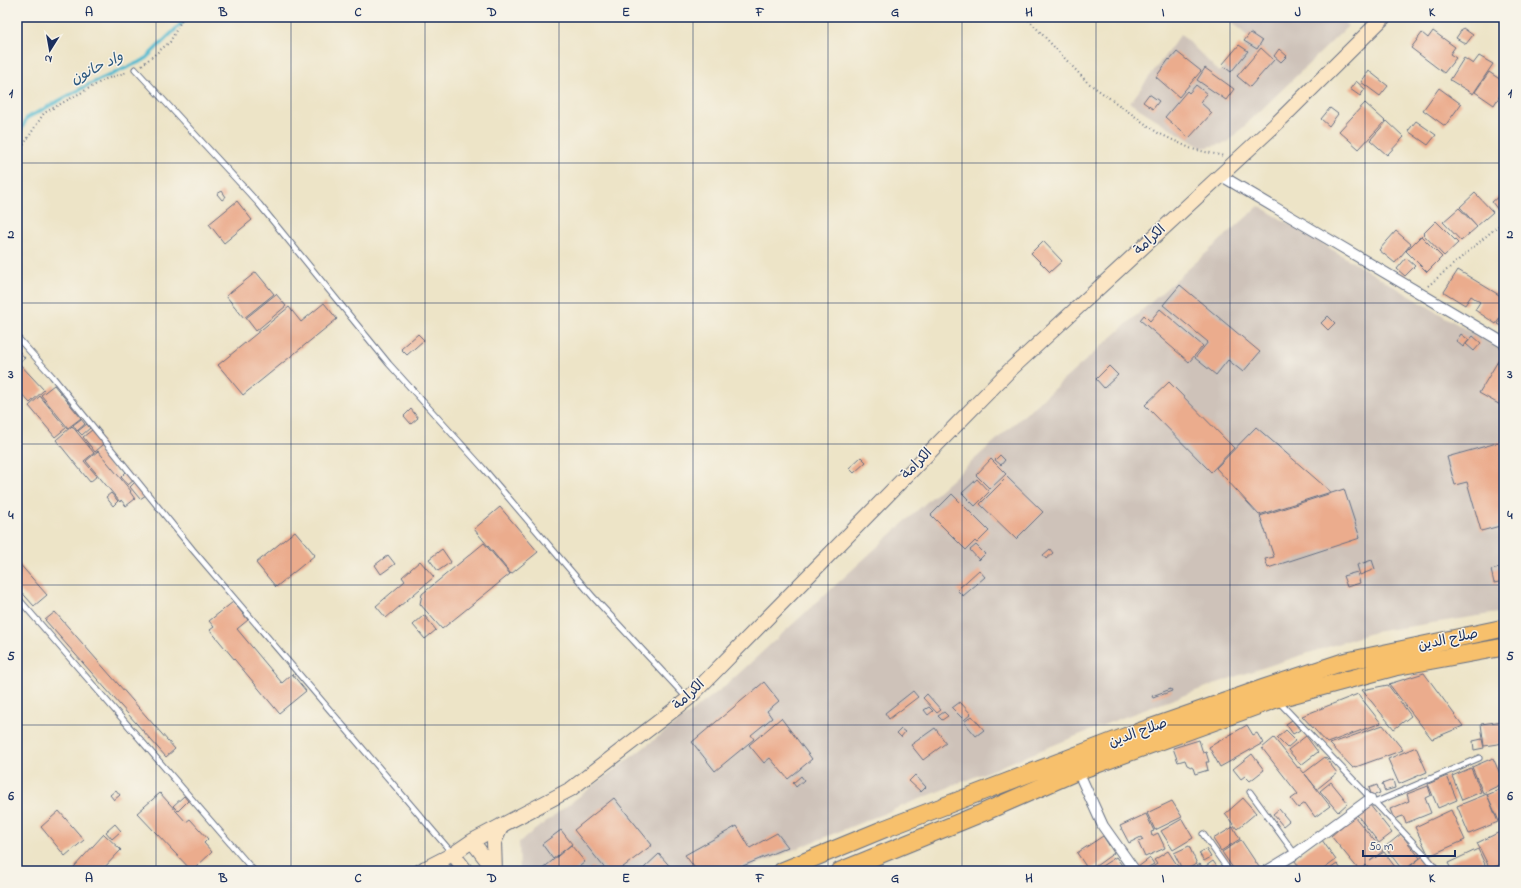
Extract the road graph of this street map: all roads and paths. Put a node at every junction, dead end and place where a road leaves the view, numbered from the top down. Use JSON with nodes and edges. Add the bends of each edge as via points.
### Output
{"nodes":[{"id":1,"x":184,"y":17,"type":"edge"},
{"id":2,"x":1026,"y":17,"type":"edge"},
{"id":3,"x":1381,"y":17,"type":"edge"},
{"id":4,"x":135,"y":69,"type":"junction"},
{"id":5,"x":17,"y":155,"type":"edge"},
{"id":6,"x":1238,"y":158,"type":"junction"},
{"id":7,"x":1220,"y":175,"type":"junction"},
{"id":8,"x":1504,"y":221,"type":"edge"},
{"id":9,"x":1419,"y":293,"type":"junction"},
{"id":10,"x":17,"y":337,"type":"edge"},
{"id":11,"x":1504,"y":343,"type":"edge"},
{"id":12,"x":17,"y":597,"type":"edge"},
{"id":13,"x":1504,"y":628,"type":"edge"},
{"id":14,"x":1504,"y":647,"type":"edge"},
{"id":15,"x":688,"y":699,"type":"junction"},
{"id":16,"x":1276,"y":699,"type":"junction"},
{"id":17,"x":1479,"y":758,"type":"dead end"},
{"id":18,"x":1078,"y":770,"type":"junction"},
{"id":19,"x":1250,"y":792,"type":"dead end"},
{"id":20,"x":1372,"y":801,"type":"junction"},
{"id":21,"x":502,"y":825,"type":"junction"},
{"id":22,"x":1203,"y":834,"type":"dead end"},
{"id":23,"x":472,"y":841,"type":"junction"},
{"id":24,"x":452,"y":854,"type":"junction"},
{"id":25,"x":1295,"y":854,"type":"junction"},
{"id":26,"x":423,"y":870,"type":"edge"},
{"id":27,"x":254,"y":871,"type":"edge"},
{"id":28,"x":446,"y":871,"type":"edge"},
{"id":29,"x":466,"y":871,"type":"edge"},
{"id":30,"x":495,"y":871,"type":"edge"},
{"id":31,"x":782,"y":871,"type":"edge"},
{"id":32,"x":840,"y":871,"type":"edge"},
{"id":33,"x":1135,"y":871,"type":"edge"},
{"id":34,"x":1229,"y":871,"type":"edge"},
{"id":35,"x":1267,"y":871,"type":"edge"},
{"id":36,"x":1438,"y":871,"type":"edge"}],
"edges":[{"from":1,"to":4,"type":"path","via":[[170,42]]},
{"from":2,"to":6,"type":"path","via":[[1087,82],[1158,133],[1192,149]]},
{"from":3,"to":6,"type":"main road","name":"الكرامة"},
{"from":4,"to":5,"type":"path","via":[[106,79],[44,113]]},
{"from":4,"to":15,"type":"lane","via":[[259,204],[389,364],[483,468],[594,598]]},
{"from":6,"to":7,"type":"main road","name":"الكرامة"},
{"from":7,"to":9,"type":"street"},
{"from":7,"to":15,"type":"main road","name":"الكرامة","via":[[1010,370]]},
{"from":8,"to":9,"type":"path"},
{"from":9,"to":11,"type":"street"},
{"from":10,"to":24,"type":"lane","via":[[52,376],[193,550]]},
{"from":12,"to":27,"type":"lane"},
{"from":13,"to":31,"type":"highway","name":"صلاح الدين","via":[[1343,662],[1264,688],[1127,736]]},
{"from":14,"to":16,"type":"highway","name":"صلاح الدين","via":[[1395,667]]},
{"from":15,"to":21,"type":"main road","name":"الكرامة","via":[[572,789]]},
{"from":16,"to":18,"type":"highway","name":"صلاح الدين"},
{"from":16,"to":20,"type":"lane"},
{"from":17,"to":20,"type":"lane"},
{"from":18,"to":32,"type":"highway","name":"صلاح الدين","via":[[982,813]]},
{"from":18,"to":33,"type":"street","via":[[1103,826]]},
{"from":19,"to":25,"type":"lane"},
{"from":20,"to":25,"type":"street"},
{"from":20,"to":36,"type":"lane"},
{"from":21,"to":23,"type":"main road","name":"الكرامة"},
{"from":21,"to":30,"type":"main road","via":[[494,842]]},
{"from":22,"to":34,"type":"lane"},
{"from":23,"to":24,"type":"main road","name":"الكرامة"},
{"from":23,"to":30,"type":"main road"},
{"from":24,"to":26,"type":"main road","name":"الكرامة"},
{"from":24,"to":29,"type":"main road"},
{"from":25,"to":35,"type":"street"},
{"from":26,"to":28,"type":"main road"}]}
